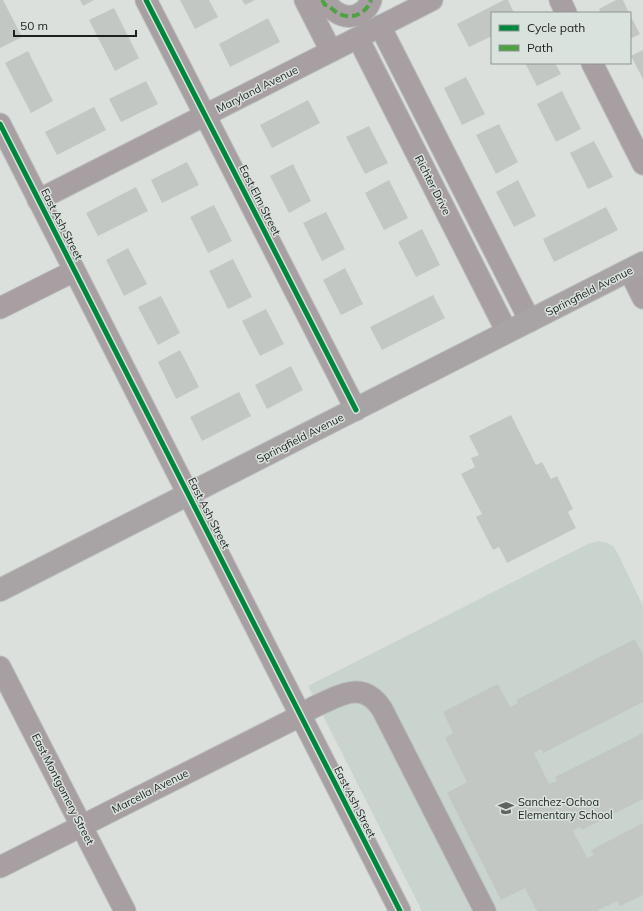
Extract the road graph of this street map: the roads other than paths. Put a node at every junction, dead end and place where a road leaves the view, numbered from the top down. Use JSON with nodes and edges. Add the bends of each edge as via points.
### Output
{"nodes":[{"id":1,"x":146,"y":0,"type":"edge"},
{"id":2,"x":305,"y":0,"type":"edge"},
{"id":3,"x":322,"y":0,"type":"edge"},
{"id":4,"x":371,"y":0,"type":"edge"},
{"id":5,"x":432,"y":0,"type":"edge"},
{"id":6,"x":560,"y":0,"type":"edge"},
{"id":7,"x":405,"y":6,"type":"edge"},
{"id":8,"x":566,"y":12,"type":"edge"},
{"id":9,"x":380,"y":26,"type":"junction"},
{"id":10,"x":358,"y":38,"type":"junction"},
{"id":11,"x":331,"y":51,"type":"junction"},
{"id":12,"x":593,"y":64,"type":"edge"},
{"id":13,"x":205,"y":115,"type":"junction"},
{"id":14,"x":0,"y":124,"type":"edge"},
{"id":15,"x":433,"y":130,"type":"junction"},
{"id":16,"x":410,"y":141,"type":"junction"},
{"id":17,"x":643,"y":164,"type":"edge"},
{"id":18,"x":38,"y":200,"type":"junction"},
{"id":19,"x":474,"y":210,"type":"junction"},
{"id":20,"x":451,"y":221,"type":"junction"},
{"id":21,"x":636,"y":267,"type":"edge"},
{"id":22,"x":74,"y":270,"type":"junction"},
{"id":23,"x":643,"y":298,"type":"edge"},
{"id":24,"x":0,"y":308,"type":"edge"},
{"id":25,"x":530,"y":321,"type":"junction"},
{"id":26,"x":507,"y":332,"type":"junction"},
{"id":27,"x":356,"y":410,"type":"junction"},
{"id":28,"x":188,"y":495,"type":"junction"},
{"id":29,"x":0,"y":590,"type":"edge"},
{"id":30,"x":0,"y":667,"type":"edge"},
{"id":31,"x":300,"y":716,"type":"junction"},
{"id":32,"x":82,"y":826,"type":"junction"},
{"id":33,"x":0,"y":867,"type":"edge"},
{"id":34,"x":125,"y":911,"type":"edge"},
{"id":35,"x":400,"y":911,"type":"edge"},
{"id":36,"x":485,"y":911,"type":"edge"}],
"edges":[{"from":1,"to":13,"type":"street","name":"East Elm Street"},
{"from":2,"to":11,"type":"street"},
{"from":3,"to":4,"type":"street","via":[[336,12],[349,16],[357,15],[364,10]]},
{"from":5,"to":7,"type":"street","name":"Maryland Avenue"},
{"from":6,"to":8,"type":"street"},
{"from":7,"to":9,"type":"street","name":"Maryland Avenue"},
{"from":9,"to":10,"type":"street","name":"Maryland Avenue"},
{"from":9,"to":15,"type":"street"},
{"from":10,"to":11,"type":"street","name":"Maryland Avenue"},
{"from":10,"to":16,"type":"street","name":"Richter Drive"},
{"from":11,"to":13,"type":"street","name":"Maryland Avenue"},
{"from":12,"to":17,"type":"street"},
{"from":13,"to":18,"type":"street","name":"Maryland Avenue"},
{"from":13,"to":27,"type":"street","name":"East Elm Street"},
{"from":14,"to":18,"type":"street","name":"East Ash Street"},
{"from":15,"to":16,"type":"street"},
{"from":15,"to":19,"type":"street"},
{"from":16,"to":20,"type":"street","name":"Richter Drive"},
{"from":18,"to":22,"type":"street","name":"East Ash Street"},
{"from":19,"to":20,"type":"street"},
{"from":19,"to":25,"type":"street"},
{"from":20,"to":26,"type":"street","name":"Richter Drive"},
{"from":21,"to":23,"type":"street"},
{"from":21,"to":25,"type":"main road","name":"Springfield Avenue"},
{"from":22,"to":24,"type":"street"},
{"from":22,"to":28,"type":"street","name":"East Ash Street"},
{"from":25,"to":26,"type":"main road","name":"Springfield Avenue"},
{"from":26,"to":27,"type":"main road","name":"Springfield Avenue"},
{"from":27,"to":28,"type":"main road","name":"Springfield Avenue"},
{"from":28,"to":29,"type":"main road","name":"Springfield Avenue"},
{"from":28,"to":31,"type":"street","name":"East Ash Street"},
{"from":30,"to":32,"type":"street","name":"East Montgomery Street"},
{"from":31,"to":32,"type":"street","name":"Marcella Avenue"},
{"from":31,"to":35,"type":"street","name":"East Ash Street"},
{"from":31,"to":36,"type":"street","name":"Marcella Avenue","via":[[345,692],[362,693],[377,702]]},
{"from":32,"to":33,"type":"street","name":"Marcella Avenue"},
{"from":32,"to":34,"type":"street","name":"East Montgomery Street"}]}
